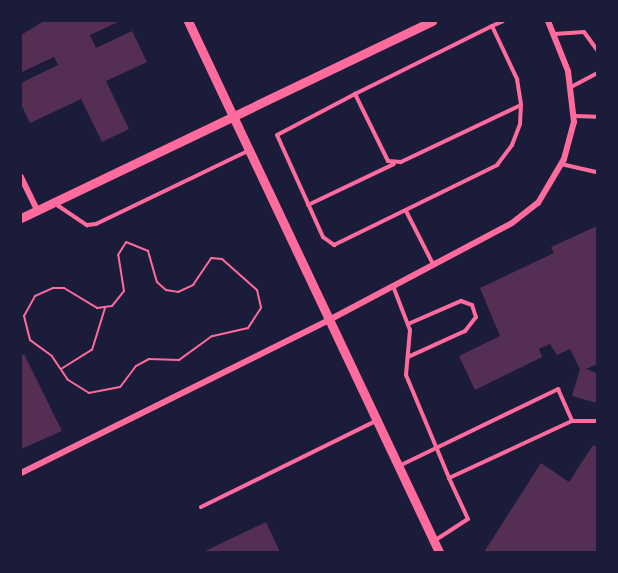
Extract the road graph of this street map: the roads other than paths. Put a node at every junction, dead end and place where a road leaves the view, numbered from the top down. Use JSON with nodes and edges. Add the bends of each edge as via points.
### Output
{"nodes":[{"id":1,"x":188,"y":21,"type":"edge"},
{"id":2,"x":432,"y":21,"type":"edge"},
{"id":3,"x":503,"y":21,"type":"edge"},
{"id":4,"x":548,"y":21,"type":"edge"},
{"id":5,"x":492,"y":26,"type":"junction"},
{"id":6,"x":554,"y":34,"type":"junction"},
{"id":7,"x":597,"y":50,"type":"edge"},
{"id":8,"x":597,"y":73,"type":"edge"},
{"id":9,"x":571,"y":87,"type":"junction"},
{"id":10,"x":355,"y":94,"type":"junction"},
{"id":11,"x":521,"y":105,"type":"junction"},
{"id":12,"x":232,"y":116,"type":"junction"},
{"id":13,"x":574,"y":116,"type":"junction"},
{"id":14,"x":597,"y":117,"type":"edge"},
{"id":15,"x":249,"y":151,"type":"junction"},
{"id":16,"x":394,"y":163,"type":"junction"},
{"id":17,"x":561,"y":164,"type":"junction"},
{"id":18,"x":597,"y":172,"type":"edge"},
{"id":19,"x":21,"y":177,"type":"edge"},
{"id":20,"x":54,"y":203,"type":"junction"},
{"id":21,"x":308,"y":205,"type":"junction"},
{"id":22,"x":37,"y":210,"type":"junction"},
{"id":23,"x":406,"y":211,"type":"junction"},
{"id":24,"x":21,"y":218,"type":"edge"},
{"id":25,"x":433,"y":264,"type":"junction"},
{"id":26,"x":393,"y":285,"type":"junction"},
{"id":27,"x":329,"y":320,"type":"junction"},
{"id":28,"x":408,"y":324,"type":"junction"},
{"id":29,"x":408,"y":357,"type":"junction"},
{"id":30,"x":377,"y":421,"type":"junction"},
{"id":31,"x":572,"y":421,"type":"junction"},
{"id":32,"x":597,"y":421,"type":"edge"},
{"id":33,"x":435,"y":448,"type":"junction"},
{"id":34,"x":399,"y":466,"type":"junction"},
{"id":35,"x":21,"y":473,"type":"edge"},
{"id":36,"x":449,"y":478,"type":"junction"},
{"id":37,"x":201,"y":507,"type":"dead end"},
{"id":38,"x":434,"y":541,"type":"junction"},
{"id":39,"x":439,"y":552,"type":"edge"}],
"edges":[{"from":1,"to":12,"type":"street"},
{"from":2,"to":12,"type":"street"},
{"from":3,"to":5,"type":"lane"},
{"from":4,"to":6,"type":"street"},
{"from":5,"to":10,"type":"lane"},
{"from":5,"to":11,"type":"lane","via":[[517,79]]},
{"from":6,"to":7,"type":"lane","via":[[584,33]]},
{"from":6,"to":9,"type":"street"},
{"from":8,"to":9,"type":"lane"},
{"from":9,"to":13,"type":"street"},
{"from":10,"to":16,"type":"lane","via":[[384,155]]},
{"from":10,"to":21,"type":"lane","via":[[277,135]]},
{"from":11,"to":16,"type":"lane"},
{"from":11,"to":23,"type":"lane","via":[[520,124],[512,145],[497,165]]},
{"from":12,"to":15,"type":"street"},
{"from":12,"to":20,"type":"street"},
{"from":13,"to":14,"type":"lane"},
{"from":13,"to":17,"type":"street"},
{"from":15,"to":20,"type":"lane","via":[[96,224],[87,225]]},
{"from":15,"to":27,"type":"street"},
{"from":16,"to":21,"type":"lane"},
{"from":17,"to":18,"type":"lane"},
{"from":17,"to":25,"type":"street","via":[[538,203],[512,223]]},
{"from":19,"to":22,"type":"street"},
{"from":20,"to":22,"type":"street"},
{"from":21,"to":23,"type":"lane","via":[[323,237],[334,245]]},
{"from":22,"to":24,"type":"street"},
{"from":23,"to":25,"type":"lane"},
{"from":25,"to":26,"type":"street"},
{"from":26,"to":27,"type":"street"},
{"from":26,"to":28,"type":"lane"},
{"from":27,"to":30,"type":"street"},
{"from":27,"to":35,"type":"street"},
{"from":28,"to":29,"type":"lane"},
{"from":28,"to":29,"type":"lane","via":[[461,301],[472,305],[476,317],[465,331]]},
{"from":29,"to":33,"type":"lane","via":[[406,375]]},
{"from":30,"to":34,"type":"street"},
{"from":30,"to":37,"type":"lane"},
{"from":31,"to":32,"type":"lane"},
{"from":31,"to":33,"type":"lane","via":[[558,389]]},
{"from":31,"to":36,"type":"lane"},
{"from":33,"to":34,"type":"lane"},
{"from":33,"to":36,"type":"lane"},
{"from":34,"to":38,"type":"street"},
{"from":36,"to":38,"type":"lane","via":[[468,519]]},
{"from":38,"to":39,"type":"street"}]}
